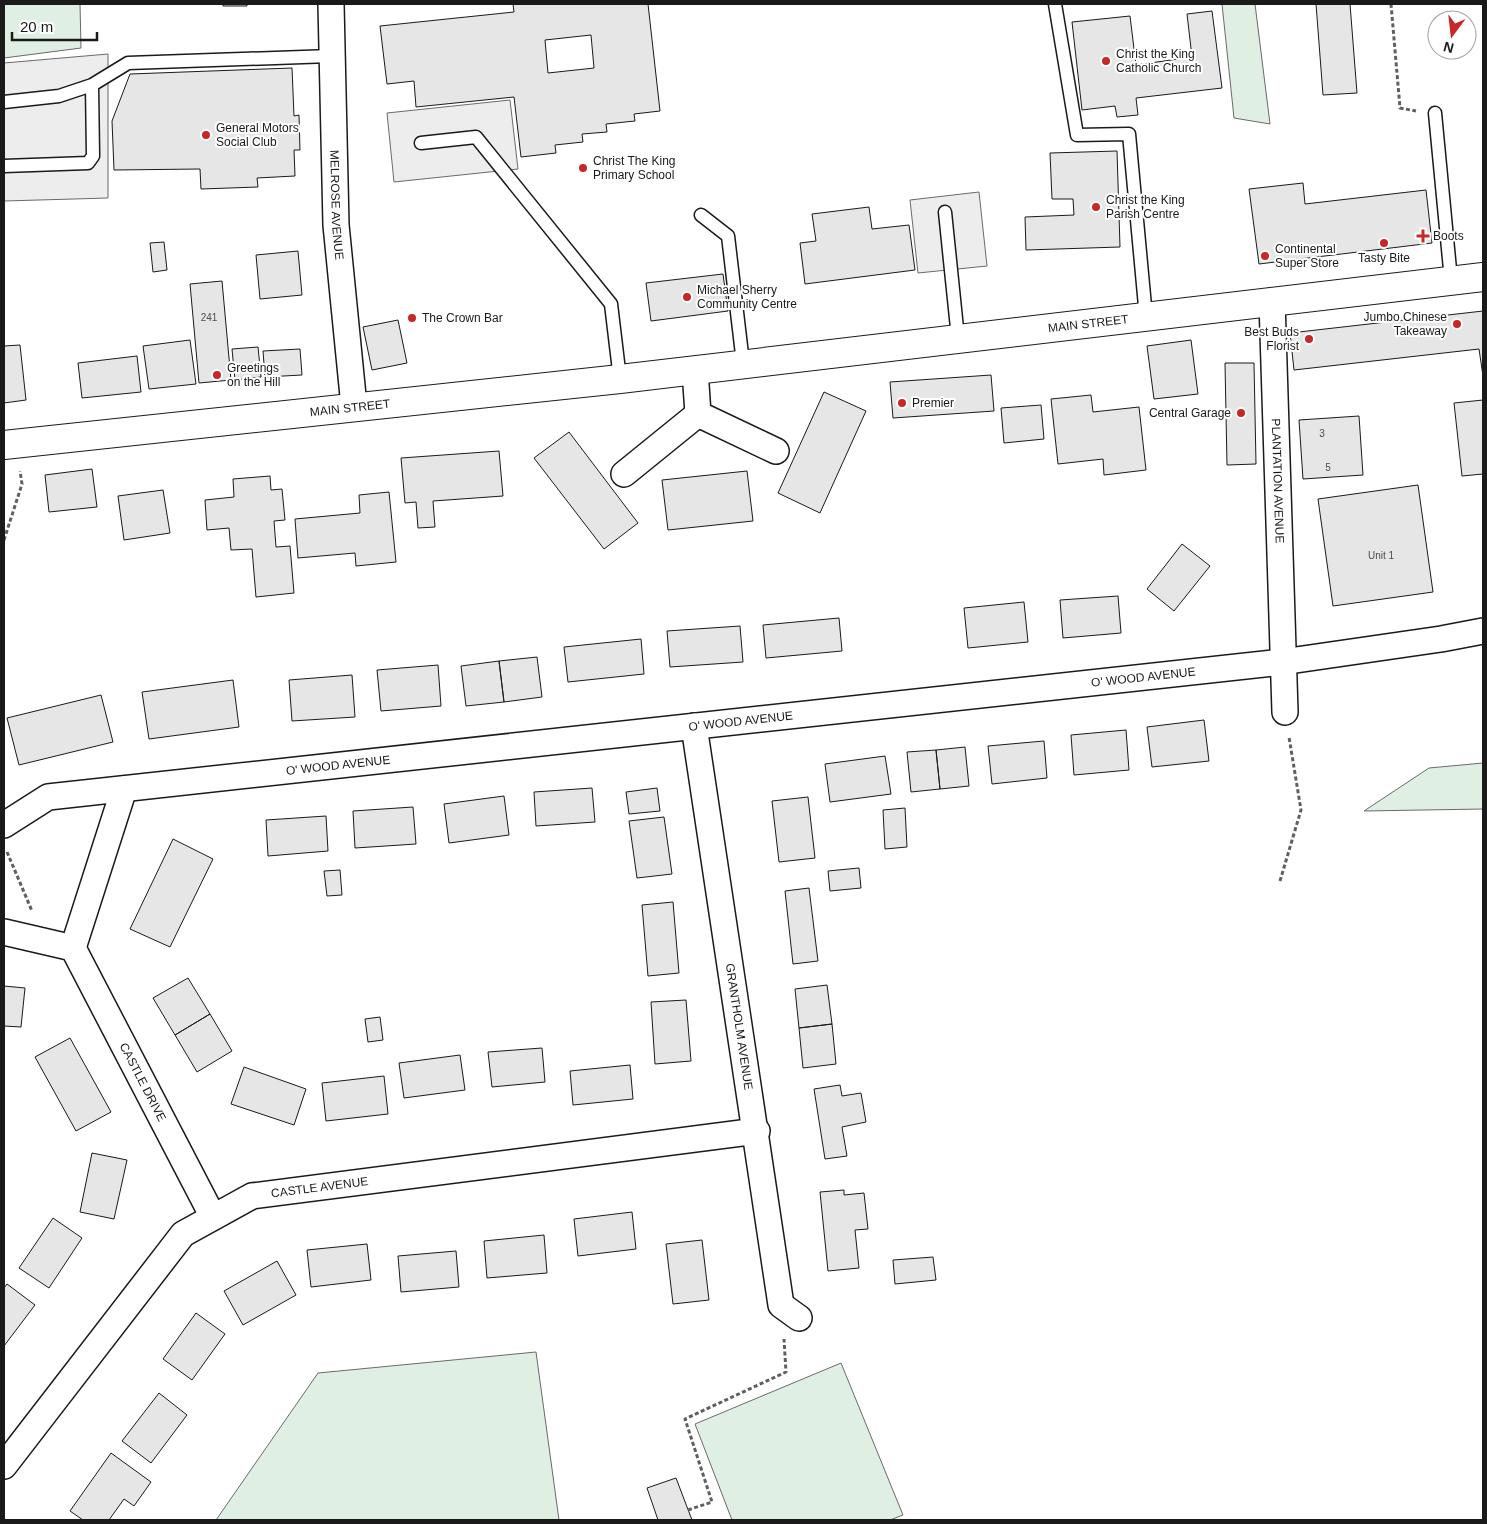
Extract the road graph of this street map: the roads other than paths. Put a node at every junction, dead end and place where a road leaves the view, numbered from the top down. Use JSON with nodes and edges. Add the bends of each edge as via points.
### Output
{"nodes":[{"id":1,"x":331,"y":4,"type":"edge"},
{"id":2,"x":1056,"y":4,"type":"edge"},
{"id":3,"x":332,"y":56,"type":"junction"},
{"id":4,"x":92,"y":85,"type":"junction"},
{"id":5,"x":4,"y":102,"type":"edge"},
{"id":6,"x":1435,"y":114,"type":"road end"},
{"id":7,"x":422,"y":143,"type":"dead end"},
{"id":8,"x":4,"y":166,"type":"edge"},
{"id":9,"x":945,"y":212,"type":"dead end"},
{"id":10,"x":701,"y":215,"type":"dead end"},
{"id":11,"x":1483,"y":277,"type":"edge"},
{"id":12,"x":1452,"y":280,"type":"junction"},
{"id":13,"x":1272,"y":301,"type":"junction"},
{"id":14,"x":1146,"y":317,"type":"junction"},
{"id":15,"x":958,"y":338,"type":"junction"},
{"id":16,"x":743,"y":363,"type":"junction"},
{"id":17,"x":695,"y":370,"type":"junction"},
{"id":18,"x":620,"y":378,"type":"junction"},
{"id":19,"x":354,"y":406,"type":"junction"},
{"id":20,"x":698,"y":414,"type":"junction"},
{"id":21,"x":10,"y":444,"type":"edge"},
{"id":22,"x":776,"y":451,"type":"dead end"},
{"id":23,"x":624,"y":474,"type":"dead end"},
{"id":24,"x":1483,"y":631,"type":"edge"},
{"id":25,"x":1282,"y":662,"type":"junction"},
{"id":26,"x":1285,"y":712,"type":"road end"},
{"id":27,"x":694,"y":726,"type":"junction"},
{"id":28,"x":124,"y":789,"type":"junction"},
{"id":29,"x":4,"y":825,"type":"edge"},
{"id":30,"x":4,"y":932,"type":"edge"},
{"id":31,"x":73,"y":948,"type":"junction"},
{"id":32,"x":757,"y":1131,"type":"junction"},
{"id":33,"x":213,"y":1217,"type":"junction"},
{"id":34,"x":790,"y":1311,"type":"road end"},
{"id":35,"x":4,"y":1466,"type":"edge"}],
"edges":[{"from":1,"to":3,"type":"street","name":"MELROSE AVENUE"},
{"from":2,"to":14,"type":"lane","via":[[1077,134],[1129,134]]},
{"from":3,"to":4,"type":"lane","via":[[128,63]]},
{"from":3,"to":19,"type":"street","name":"MELROSE AVENUE","via":[[336,225]]},
{"from":4,"to":5,"type":"lane","via":[[59,96]]},
{"from":4,"to":8,"type":"lane","via":[[93,156],[88,163]]},
{"from":6,"to":12,"type":"lane"},
{"from":7,"to":18,"type":"lane","via":[[476,137],[611,304]]},
{"from":9,"to":15,"type":"lane"},
{"from":10,"to":16,"type":"lane","via":[[728,236]]},
{"from":11,"to":12,"type":"main road","name":"MAIN STREET"},
{"from":12,"to":13,"type":"main road","name":"MAIN STREET"},
{"from":13,"to":14,"type":"main road","name":"MAIN STREET"},
{"from":13,"to":25,"type":"street","name":"PLANTATION AVENUE"},
{"from":14,"to":15,"type":"main road","name":"MAIN STREET"},
{"from":15,"to":16,"type":"main road","name":"MAIN STREET"},
{"from":16,"to":17,"type":"main road","name":"MAIN STREET"},
{"from":17,"to":18,"type":"main road","name":"MAIN STREET"},
{"from":17,"to":20,"type":"street"},
{"from":18,"to":19,"type":"main road","name":"MAIN STREET"},
{"from":19,"to":21,"type":"main road","name":"MAIN STREET"},
{"from":20,"to":22,"type":"street"},
{"from":20,"to":23,"type":"street"},
{"from":24,"to":25,"type":"street","name":"O' WOOD AVENUE"},
{"from":25,"to":26,"type":"street","name":"PLANTATION AVENUE"},
{"from":25,"to":27,"type":"street","name":"O' WOOD AVENUE"},
{"from":27,"to":28,"type":"street","name":"O' WOOD AVENUE"},
{"from":27,"to":32,"type":"street","name":"GRANTHOLM AVENUE"},
{"from":28,"to":29,"type":"street","name":"O' WOOD AVENUE","via":[[48,797]]},
{"from":28,"to":31,"type":"street"},
{"from":30,"to":31,"type":"street"},
{"from":31,"to":33,"type":"street","name":"CASTLE DRIVE"},
{"from":32,"to":33,"type":"street","name":"CASTLE AVENUE","via":[[252,1196]]},
{"from":32,"to":34,"type":"street","name":"GRANTHOLM AVENUE"},
{"from":33,"to":35,"type":"street","name":"CASTLE AVENUE","via":[[183,1234]]}]}
